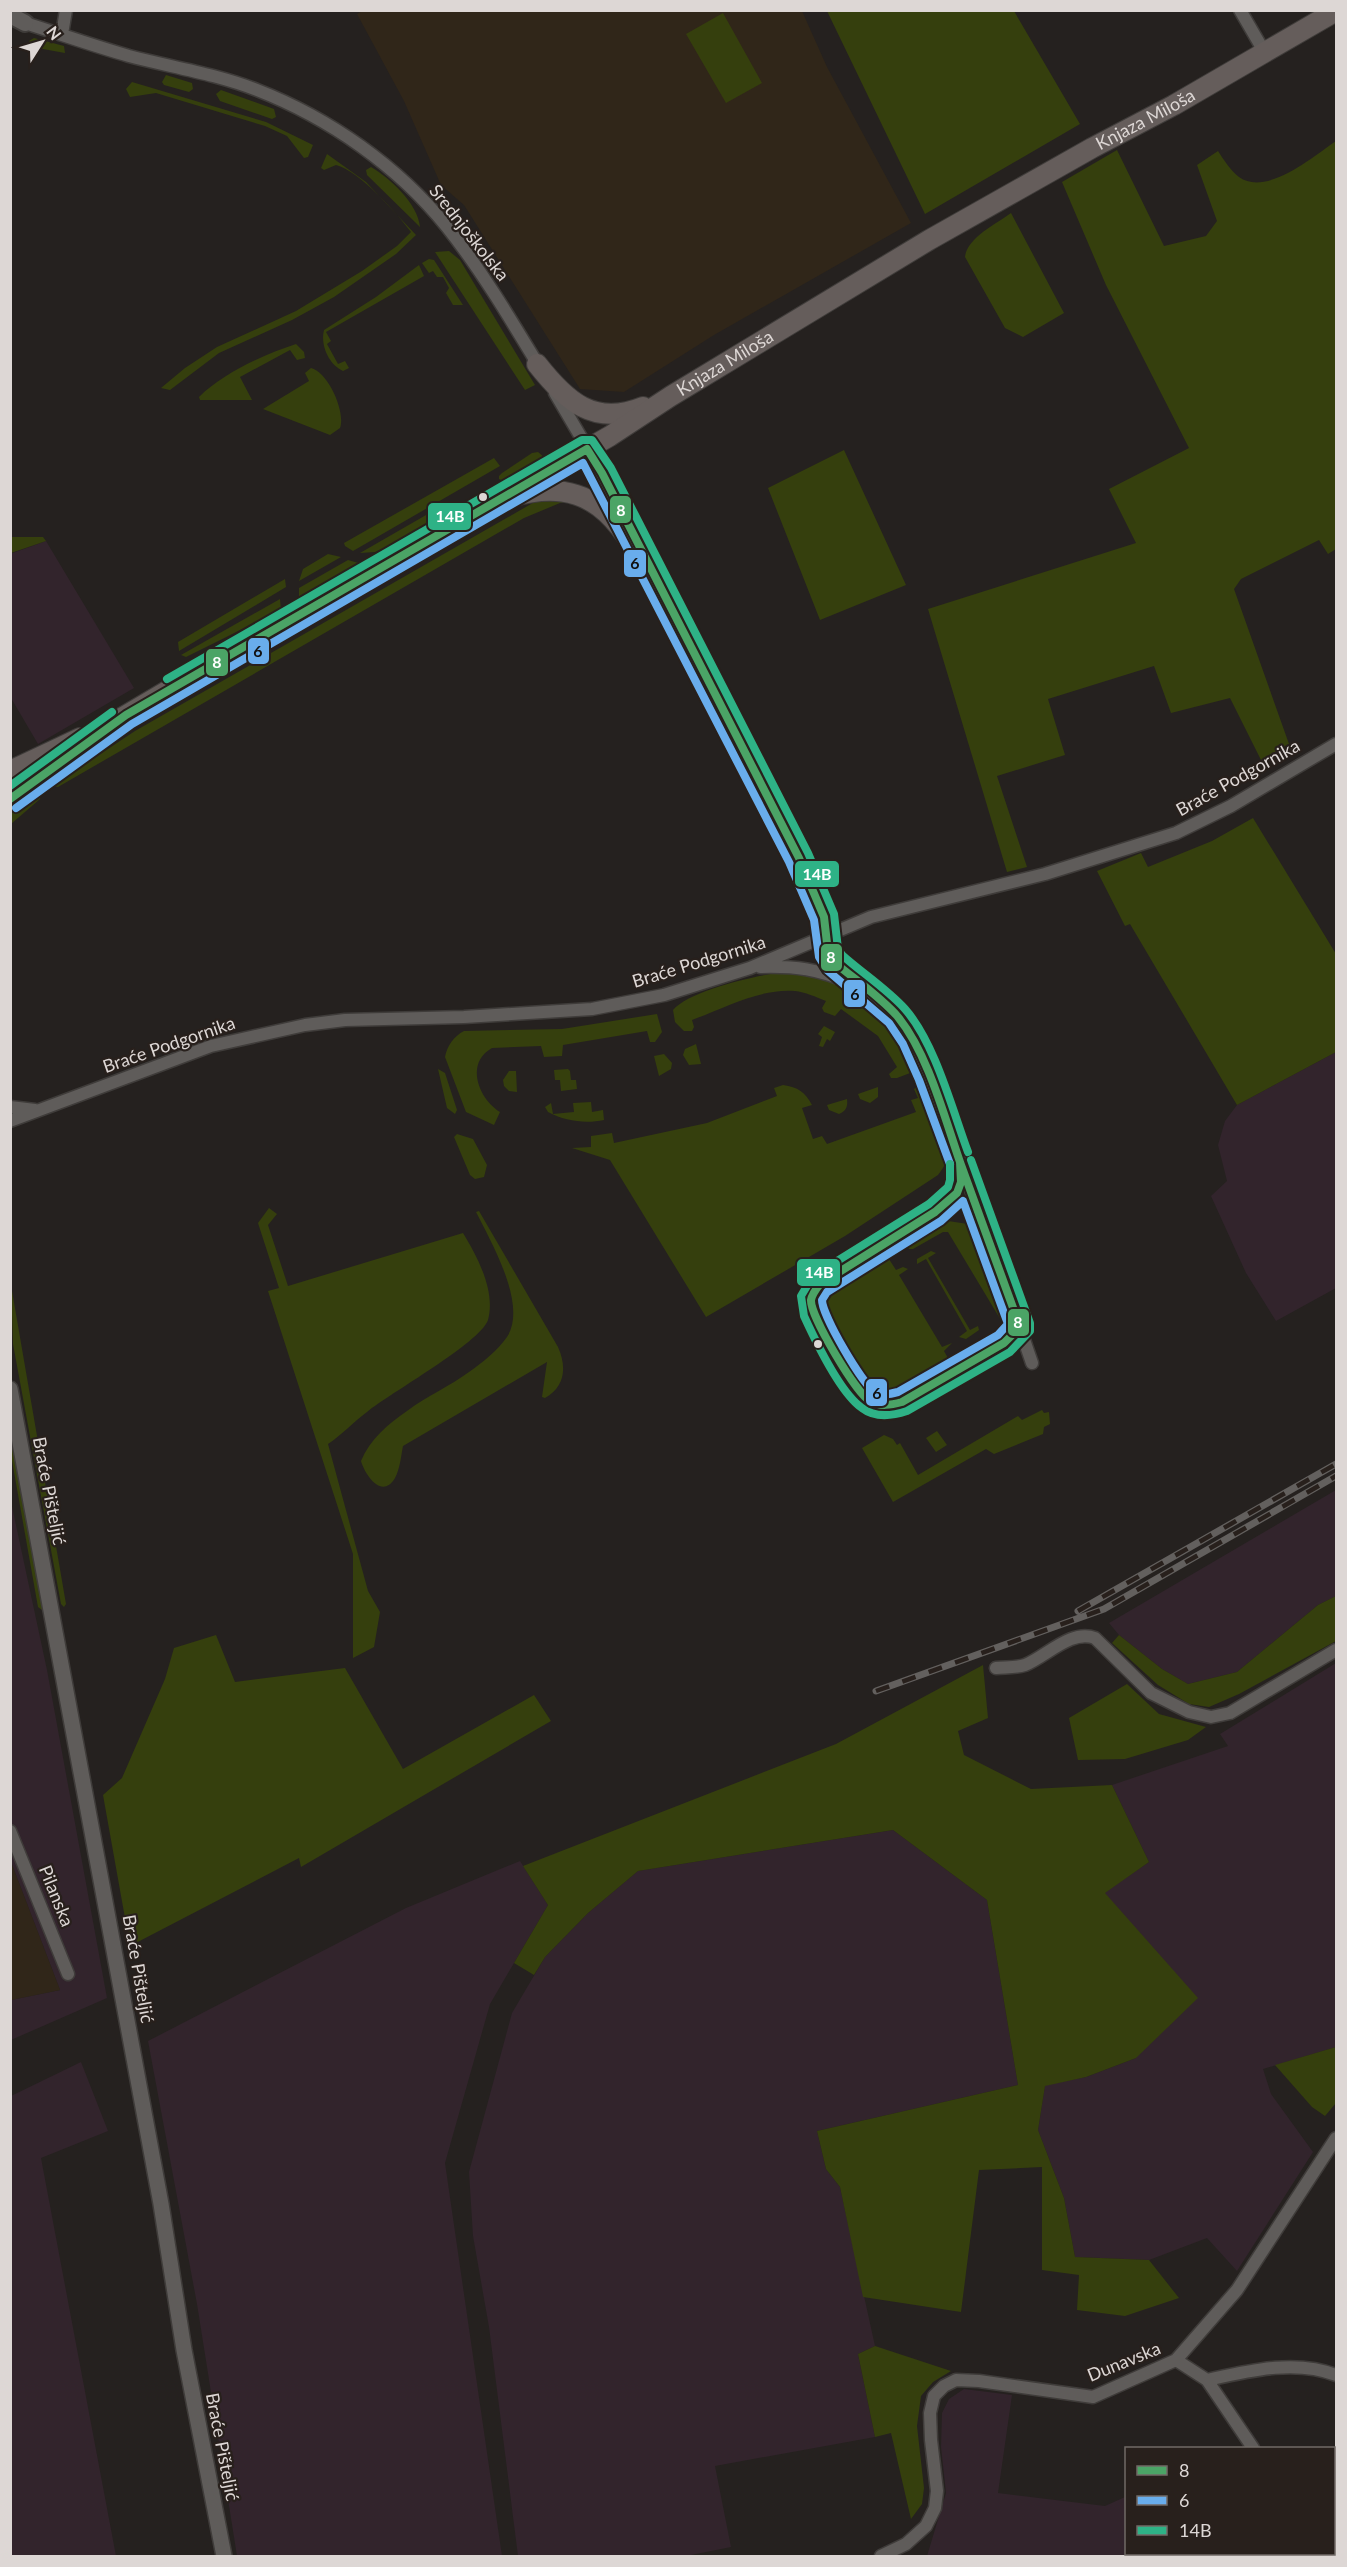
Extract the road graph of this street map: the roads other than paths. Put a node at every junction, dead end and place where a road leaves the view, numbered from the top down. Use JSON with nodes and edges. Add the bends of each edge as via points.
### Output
{"nodes":[{"id":1,"x":66,"y":10,"type":"edge"},
{"id":2,"x":1240,"y":10,"type":"edge"},
{"id":3,"x":1336,"y":11,"type":"edge"},
{"id":4,"x":14,"y":22,"type":"edge"},
{"id":5,"x":62,"y":34,"type":"junction"},
{"id":6,"x":1264,"y":53,"type":"junction"},
{"id":7,"x":537,"y":364,"type":"junction"},
{"id":8,"x":671,"y":396,"type":"junction"},
{"id":9,"x":587,"y":449,"type":"junction"},
{"id":10,"x":491,"y":503,"type":"junction"},
{"id":11,"x":667,"y":603,"type":"junction"},
{"id":12,"x":118,"y":720,"type":"junction"},
{"id":13,"x":1336,"y":744,"type":"edge"},
{"id":14,"x":10,"y":771,"type":"edge"},
{"id":15,"x":10,"y":799,"type":"edge"},
{"id":16,"x":826,"y":936,"type":"junction"},
{"id":17,"x":750,"y":968,"type":"junction"},
{"id":18,"x":862,"y":987,"type":"junction"},
{"id":19,"x":10,"y":1107,"type":"edge"},
{"id":20,"x":48,"y":1108,"type":"junction"},
{"id":21,"x":10,"y":1121,"type":"edge"},
{"id":22,"x":1032,"y":1363,"type":"dead end"},
{"id":23,"x":10,"y":1389,"type":"edge"},
{"id":24,"x":1336,"y":1650,"type":"edge"},
{"id":25,"x":996,"y":1668,"type":"dead end"},
{"id":26,"x":10,"y":1831,"type":"edge"},
{"id":27,"x":68,"y":1974,"type":"dead end"},
{"id":28,"x":1336,"y":2138,"type":"edge"},
{"id":29,"x":1176,"y":2360,"type":"junction"},
{"id":30,"x":1336,"y":2375,"type":"edge"},
{"id":31,"x":1207,"y":2380,"type":"junction"},
{"id":32,"x":1252,"y":2447,"type":"edge"},
{"id":33,"x":224,"y":2556,"type":"edge"},
{"id":34,"x":880,"y":2556,"type":"edge"}],
"edges":[{"from":1,"to":5,"type":"street"},
{"from":2,"to":6,"type":"street"},
{"from":3,"to":6,"type":"main road","name":"Knjaza Miloša"},
{"from":4,"to":5,"type":"street","name":"Srednjoškolska"},
{"from":5,"to":7,"type":"street","name":"Srednjoškolska","via":[[255,89],[333,128],[414,190],[446,226]]},
{"from":6,"to":8,"type":"main road","name":"Knjaza Miloša","via":[[929,240]]},
{"from":7,"to":8,"type":"main road","via":[[574,402],[599,415],[638,409]]},
{"from":7,"to":9,"type":"street","name":"Srednjoškolska"},
{"from":8,"to":9,"type":"main road","name":"Knjaza Miloša"},
{"from":9,"to":10,"type":"main road","name":"Knjaza Miloša"},
{"from":9,"to":11,"type":"street","name":"Srednjoškolska"},
{"from":10,"to":11,"type":"main road","via":[[518,495],[560,491],[597,503],[619,527]]},
{"from":10,"to":12,"type":"main road","name":"Knjaza Miloša"},
{"from":11,"to":16,"type":"street","name":"Srednjoškolska","via":[[799,858],[824,917]]},
{"from":12,"to":14,"type":"main road","name":"Knjaza Miloša"},
{"from":12,"to":15,"type":"main road","name":"Knjaza Miloša"},
{"from":13,"to":16,"type":"street","name":"Braće Podgornika","via":[[1231,806],[1176,833],[1045,874],[871,916]]},
{"from":16,"to":17,"type":"street","name":"Braće Podgornika"},
{"from":16,"to":18,"type":"street","name":"Srednjoškolska","via":[[834,962]]},
{"from":17,"to":18,"type":"street","via":[[806,968]]},
{"from":17,"to":20,"type":"street","name":"Braće Podgornika","via":[[664,995],[592,1009],[305,1025],[211,1046]]},
{"from":18,"to":22,"type":"street","name":"Srednjoškolska","via":[[897,1016],[922,1059]]},
{"from":19,"to":20,"type":"street"},
{"from":20,"to":21,"type":"street","name":"Braće Podgornika"},
{"from":23,"to":33,"type":"street","name":"Braće Pišteljić"},
{"from":24,"to":25,"type":"street","via":[[1230,1713],[1211,1717],[1190,1712],[1151,1693],[1095,1638],[1086,1635],[1023,1666]]},
{"from":26,"to":27,"type":"street","name":"Pilanska"},
{"from":28,"to":29,"type":"street","name":"Dunavska","via":[[1237,2290]]},
{"from":29,"to":31,"type":"street"},
{"from":29,"to":34,"type":"street","name":"Dunavska","via":[[1093,2397],[979,2381],[956,2380],[944,2386],[934,2396],[930,2413],[935,2508],[926,2526],[906,2544]]},
{"from":30,"to":31,"type":"street","via":[[1280,2367]]},
{"from":31,"to":32,"type":"street"}]}
